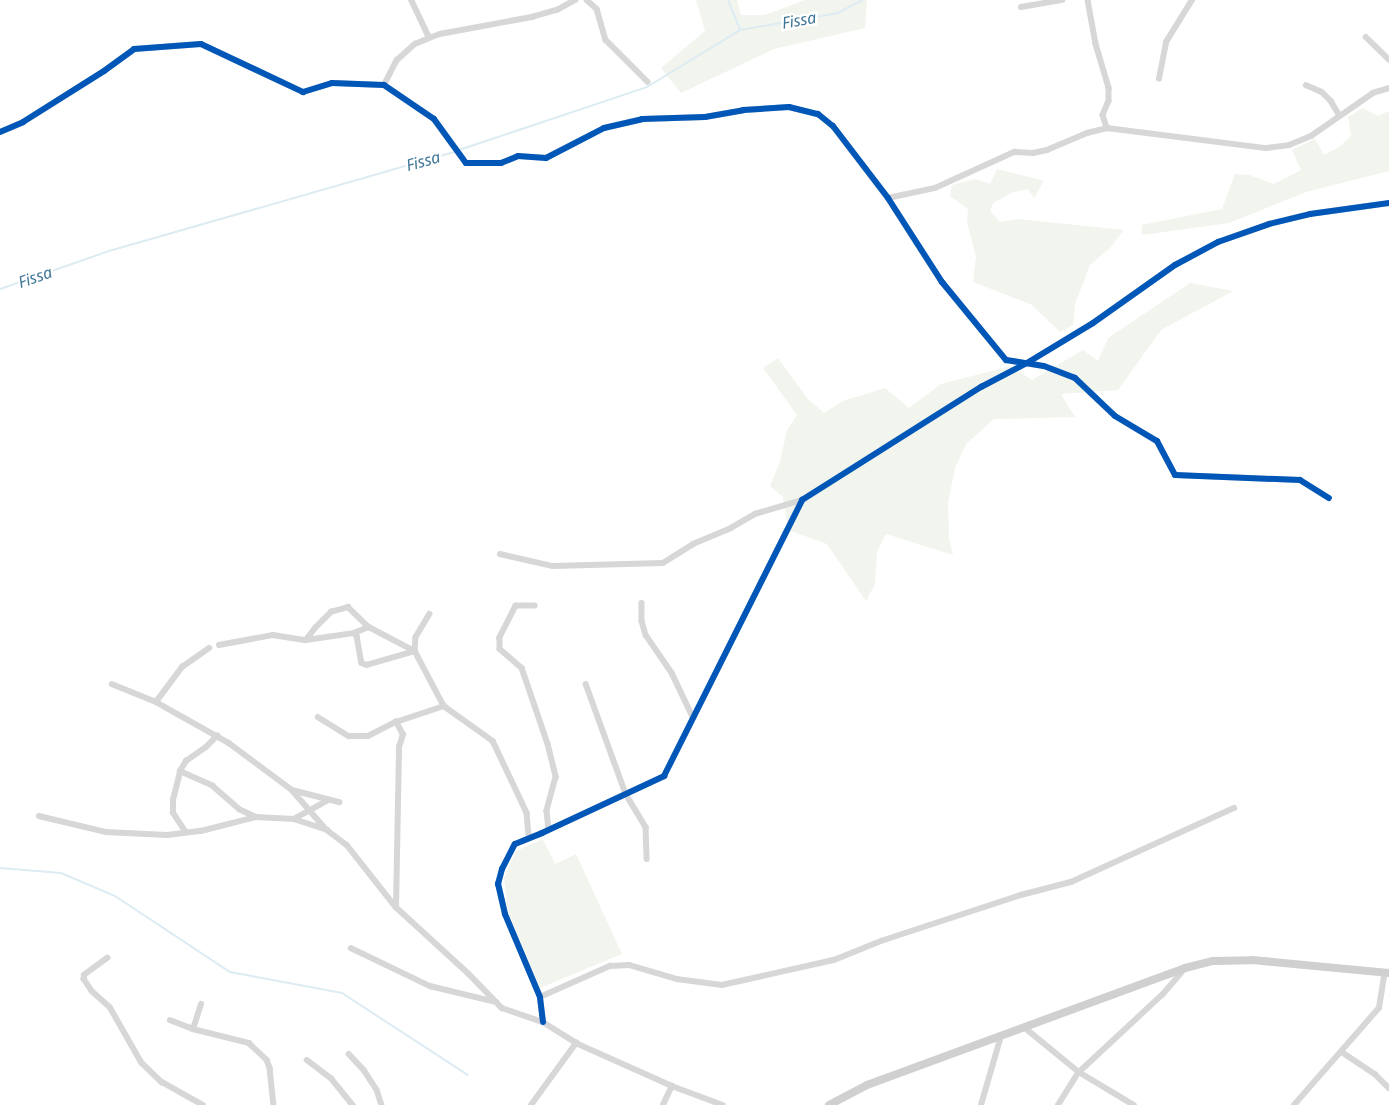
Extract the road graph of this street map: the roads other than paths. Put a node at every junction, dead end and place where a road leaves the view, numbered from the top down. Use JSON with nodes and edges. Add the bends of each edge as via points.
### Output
{"nodes":[{"id":1,"x":411,"y":0,"type":"edge"},
{"id":2,"x":575,"y":0,"type":"edge"},
{"id":3,"x":587,"y":0,"type":"edge"},
{"id":4,"x":1062,"y":0,"type":"edge"},
{"id":5,"x":1088,"y":0,"type":"edge"},
{"id":6,"x":1192,"y":0,"type":"edge"},
{"id":7,"x":1021,"y":7,"type":"dead end"},
{"id":8,"x":1366,"y":36,"type":"dead end"},
{"id":9,"x":430,"y":38,"type":"junction"},
{"id":10,"x":1389,"y":58,"type":"edge"},
{"id":11,"x":1159,"y":80,"type":"dead end"},
{"id":12,"x":648,"y":82,"type":"dead end"},
{"id":13,"x":384,"y":85,"type":"junction"},
{"id":14,"x":1306,"y":85,"type":"dead end"},
{"id":15,"x":1389,"y":88,"type":"edge"},
{"id":16,"x":1340,"y":116,"type":"junction"},
{"id":17,"x":1107,"y":128,"type":"junction"},
{"id":18,"x":0,"y":132,"type":"edge"},
{"id":19,"x":888,"y":198,"type":"junction"},
{"id":20,"x":1389,"y":203,"type":"edge"},
{"id":21,"x":1027,"y":363,"type":"junction"},
{"id":22,"x":1329,"y":498,"type":"dead end"},
{"id":23,"x":802,"y":500,"type":"junction"},
{"id":24,"x":500,"y":554,"type":"dead end"},
{"id":25,"x":642,"y":603,"type":"dead end"},
{"id":26,"x":534,"y":606,"type":"dead end"},
{"id":27,"x":430,"y":614,"type":"dead end"},
{"id":28,"x":369,"y":627,"type":"junction"},
{"id":29,"x":354,"y":633,"type":"junction"},
{"id":30,"x":306,"y":640,"type":"junction"},
{"id":31,"x":220,"y":645,"type":"dead end"},
{"id":32,"x":209,"y":648,"type":"dead end"},
{"id":33,"x":415,"y":651,"type":"junction"},
{"id":34,"x":112,"y":684,"type":"dead end"},
{"id":35,"x":586,"y":684,"type":"dead end"},
{"id":36,"x":156,"y":702,"type":"junction"},
{"id":37,"x":444,"y":706,"type":"junction"},
{"id":38,"x":318,"y":717,"type":"dead end"},
{"id":39,"x":693,"y":717,"type":"junction"},
{"id":40,"x":396,"y":722,"type":"junction"},
{"id":41,"x":217,"y":736,"type":"junction"},
{"id":42,"x":180,"y":771,"type":"junction"},
{"id":43,"x":292,"y":790,"type":"junction"},
{"id":44,"x":626,"y":794,"type":"junction"},
{"id":45,"x":326,"y":801,"type":"junction"},
{"id":46,"x":339,"y":802,"type":"dead end"},
{"id":47,"x":1234,"y":808,"type":"dead end"},
{"id":48,"x":310,"y":811,"type":"junction"},
{"id":49,"x":39,"y":816,"type":"dead end"},
{"id":50,"x":256,"y":817,"type":"junction"},
{"id":51,"x":294,"y":819,"type":"junction"},
{"id":52,"x":326,"y":830,"type":"junction"},
{"id":53,"x":549,"y":830,"type":"junction"},
{"id":54,"x":186,"y":833,"type":"junction"},
{"id":55,"x":529,"y":838,"type":"junction"},
{"id":56,"x":647,"y":859,"type":"dead end"},
{"id":57,"x":396,"y":907,"type":"junction"},
{"id":58,"x":351,"y":948,"type":"dead end"},
{"id":59,"x":108,"y":958,"type":"dead end"},
{"id":60,"x":1185,"y":968,"type":"junction"},
{"id":61,"x":1387,"y":973,"type":"edge"},
{"id":62,"x":540,"y":997,"type":"junction"},
{"id":63,"x":496,"y":1002,"type":"junction"},
{"id":64,"x":201,"y":1004,"type":"dead end"},
{"id":65,"x":170,"y":1020,"type":"dead end"},
{"id":66,"x":543,"y":1022,"type":"junction"},
{"id":67,"x":1024,"y":1027,"type":"junction"},
{"id":68,"x":193,"y":1029,"type":"junction"},
{"id":69,"x":1001,"y":1036,"type":"junction"},
{"id":70,"x":576,"y":1043,"type":"junction"},
{"id":71,"x":1342,"y":1052,"type":"junction"},
{"id":72,"x":349,"y":1054,"type":"dead end"},
{"id":73,"x":307,"y":1060,"type":"dead end"},
{"id":74,"x":1079,"y":1072,"type":"junction"},
{"id":75,"x":672,"y":1086,"type":"junction"},
{"id":76,"x":1389,"y":1088,"type":"edge"},
{"id":77,"x":203,"y":1105,"type":"edge"},
{"id":78,"x":274,"y":1105,"type":"edge"},
{"id":79,"x":353,"y":1105,"type":"edge"},
{"id":80,"x":382,"y":1105,"type":"edge"},
{"id":81,"x":530,"y":1105,"type":"edge"},
{"id":82,"x":663,"y":1105,"type":"edge"},
{"id":83,"x":723,"y":1105,"type":"edge"},
{"id":84,"x":829,"y":1105,"type":"edge"},
{"id":85,"x":981,"y":1105,"type":"edge"},
{"id":86,"x":1058,"y":1105,"type":"edge"},
{"id":87,"x":1134,"y":1105,"type":"edge"},
{"id":88,"x":1294,"y":1105,"type":"edge"}],
"edges":[{"from":1,"to":9,"type":"street"},
{"from":2,"to":9,"type":"street","via":[[558,10],[532,17]]},
{"from":3,"to":12,"type":"street","via":[[597,9],[606,40]]},
{"from":4,"to":7,"type":"street"},
{"from":5,"to":17,"type":"street","via":[[1109,88],[1110,101],[1103,115]]},
{"from":6,"to":11,"type":"street","via":[[1166,42]]},
{"from":8,"to":10,"type":"street"},
{"from":9,"to":13,"type":"street","via":[[415,44],[397,60]]},
{"from":13,"to":18,"type":"street","via":[[332,83],[303,92],[201,44],[134,49],[104,72]]},
{"from":13,"to":19,"type":"street","via":[[434,118],[466,163],[501,162],[518,156],[546,158],[604,128],[642,119],[705,117],[789,107],[818,114],[833,126]]},
{"from":14,"to":16,"type":"street","via":[[1322,92]]},
{"from":15,"to":16,"type":"street","via":[[1373,93]]},
{"from":16,"to":17,"type":"street","via":[[1311,136],[1289,145],[1266,148]]},
{"from":17,"to":19,"type":"street","via":[[1048,150],[1014,152],[935,188]]},
{"from":19,"to":21,"type":"street","via":[[942,282],[1006,360]]},
{"from":20,"to":21,"type":"street","via":[[1310,214],[1218,242],[1176,265],[1093,323]]},
{"from":21,"to":22,"type":"street","via":[[1075,378],[1115,416],[1157,441],[1175,475],[1300,480]]},
{"from":21,"to":23,"type":"street","via":[[981,387]]},
{"from":23,"to":24,"type":"street","via":[[754,514],[693,544],[663,563],[553,566]]},
{"from":23,"to":39,"type":"street"},
{"from":25,"to":39,"type":"street","via":[[646,634],[672,674]]},
{"from":26,"to":53,"type":"street","via":[[516,606],[500,638],[500,649],[522,668],[548,744],[556,777],[547,811]]},
{"from":27,"to":33,"type":"street","via":[[416,637]]},
{"from":28,"to":29,"type":"street"},
{"from":28,"to":30,"type":"street","via":[[348,607],[331,612]]},
{"from":28,"to":33,"type":"street"},
{"from":29,"to":30,"type":"street"},
{"from":29,"to":33,"type":"street","via":[[362,663],[367,665]]},
{"from":30,"to":31,"type":"street","via":[[274,635]]},
{"from":32,"to":36,"type":"street","via":[[182,667]]},
{"from":33,"to":37,"type":"street"},
{"from":34,"to":36,"type":"street"},
{"from":35,"to":44,"type":"street"},
{"from":36,"to":41,"type":"street"},
{"from":37,"to":40,"type":"street"},
{"from":37,"to":55,"type":"street","via":[[493,741],[527,813]]},
{"from":38,"to":40,"type":"street","via":[[349,736],[368,736]]},
{"from":39,"to":44,"type":"street","via":[[664,776]]},
{"from":40,"to":57,"type":"street","via":[[403,735],[399,747]]},
{"from":41,"to":42,"type":"street","via":[[186,761]]},
{"from":41,"to":43,"type":"street"},
{"from":42,"to":50,"type":"street","via":[[214,786],[239,809]]},
{"from":42,"to":54,"type":"street","via":[[173,813]]},
{"from":43,"to":45,"type":"street"},
{"from":43,"to":48,"type":"street"},
{"from":44,"to":53,"type":"street"},
{"from":44,"to":56,"type":"street","via":[[646,827]]},
{"from":45,"to":46,"type":"street"},
{"from":45,"to":48,"type":"street"},
{"from":47,"to":62,"type":"street","via":[[1071,882],[1002,901],[834,960],[722,985],[677,979],[629,965],[610,966]]},
{"from":48,"to":51,"type":"street"},
{"from":48,"to":52,"type":"street"},
{"from":49,"to":54,"type":"street","via":[[106,832]]},
{"from":50,"to":51,"type":"street"},
{"from":50,"to":54,"type":"street"},
{"from":51,"to":52,"type":"street"},
{"from":52,"to":57,"type":"street","via":[[346,845]]},
{"from":53,"to":55,"type":"street"},
{"from":55,"to":62,"type":"street","via":[[515,844],[498,884],[505,914]]},
{"from":57,"to":63,"type":"street"},
{"from":58,"to":63,"type":"street","via":[[430,986]]},
{"from":59,"to":77,"type":"street","via":[[85,975],[84,980],[110,1007],[142,1063],[162,1082]]},
{"from":60,"to":61,"type":"main road","via":[[1213,961],[1252,960]]},
{"from":60,"to":67,"type":"main road"},
{"from":60,"to":74,"type":"street"},
{"from":61,"to":71,"type":"street","via":[[1379,1008]]},
{"from":62,"to":66,"type":"street"},
{"from":63,"to":66,"type":"street","via":[[502,1008]]},
{"from":64,"to":68,"type":"street"},
{"from":65,"to":68,"type":"street"},
{"from":66,"to":70,"type":"street"},
{"from":67,"to":69,"type":"main road"},
{"from":67,"to":74,"type":"street"},
{"from":68,"to":78,"type":"street","via":[[249,1043],[267,1060]]},
{"from":69,"to":84,"type":"main road","via":[[867,1085]]},
{"from":69,"to":85,"type":"street"},
{"from":70,"to":75,"type":"street"},
{"from":70,"to":81,"type":"street"},
{"from":71,"to":76,"type":"street","via":[[1375,1074]]},
{"from":71,"to":88,"type":"street"},
{"from":72,"to":80,"type":"street","via":[[377,1090]]},
{"from":73,"to":79,"type":"street","via":[[331,1078]]},
{"from":74,"to":86,"type":"street"},
{"from":74,"to":87,"type":"street"},
{"from":75,"to":82,"type":"street"},
{"from":75,"to":83,"type":"street"}]}
